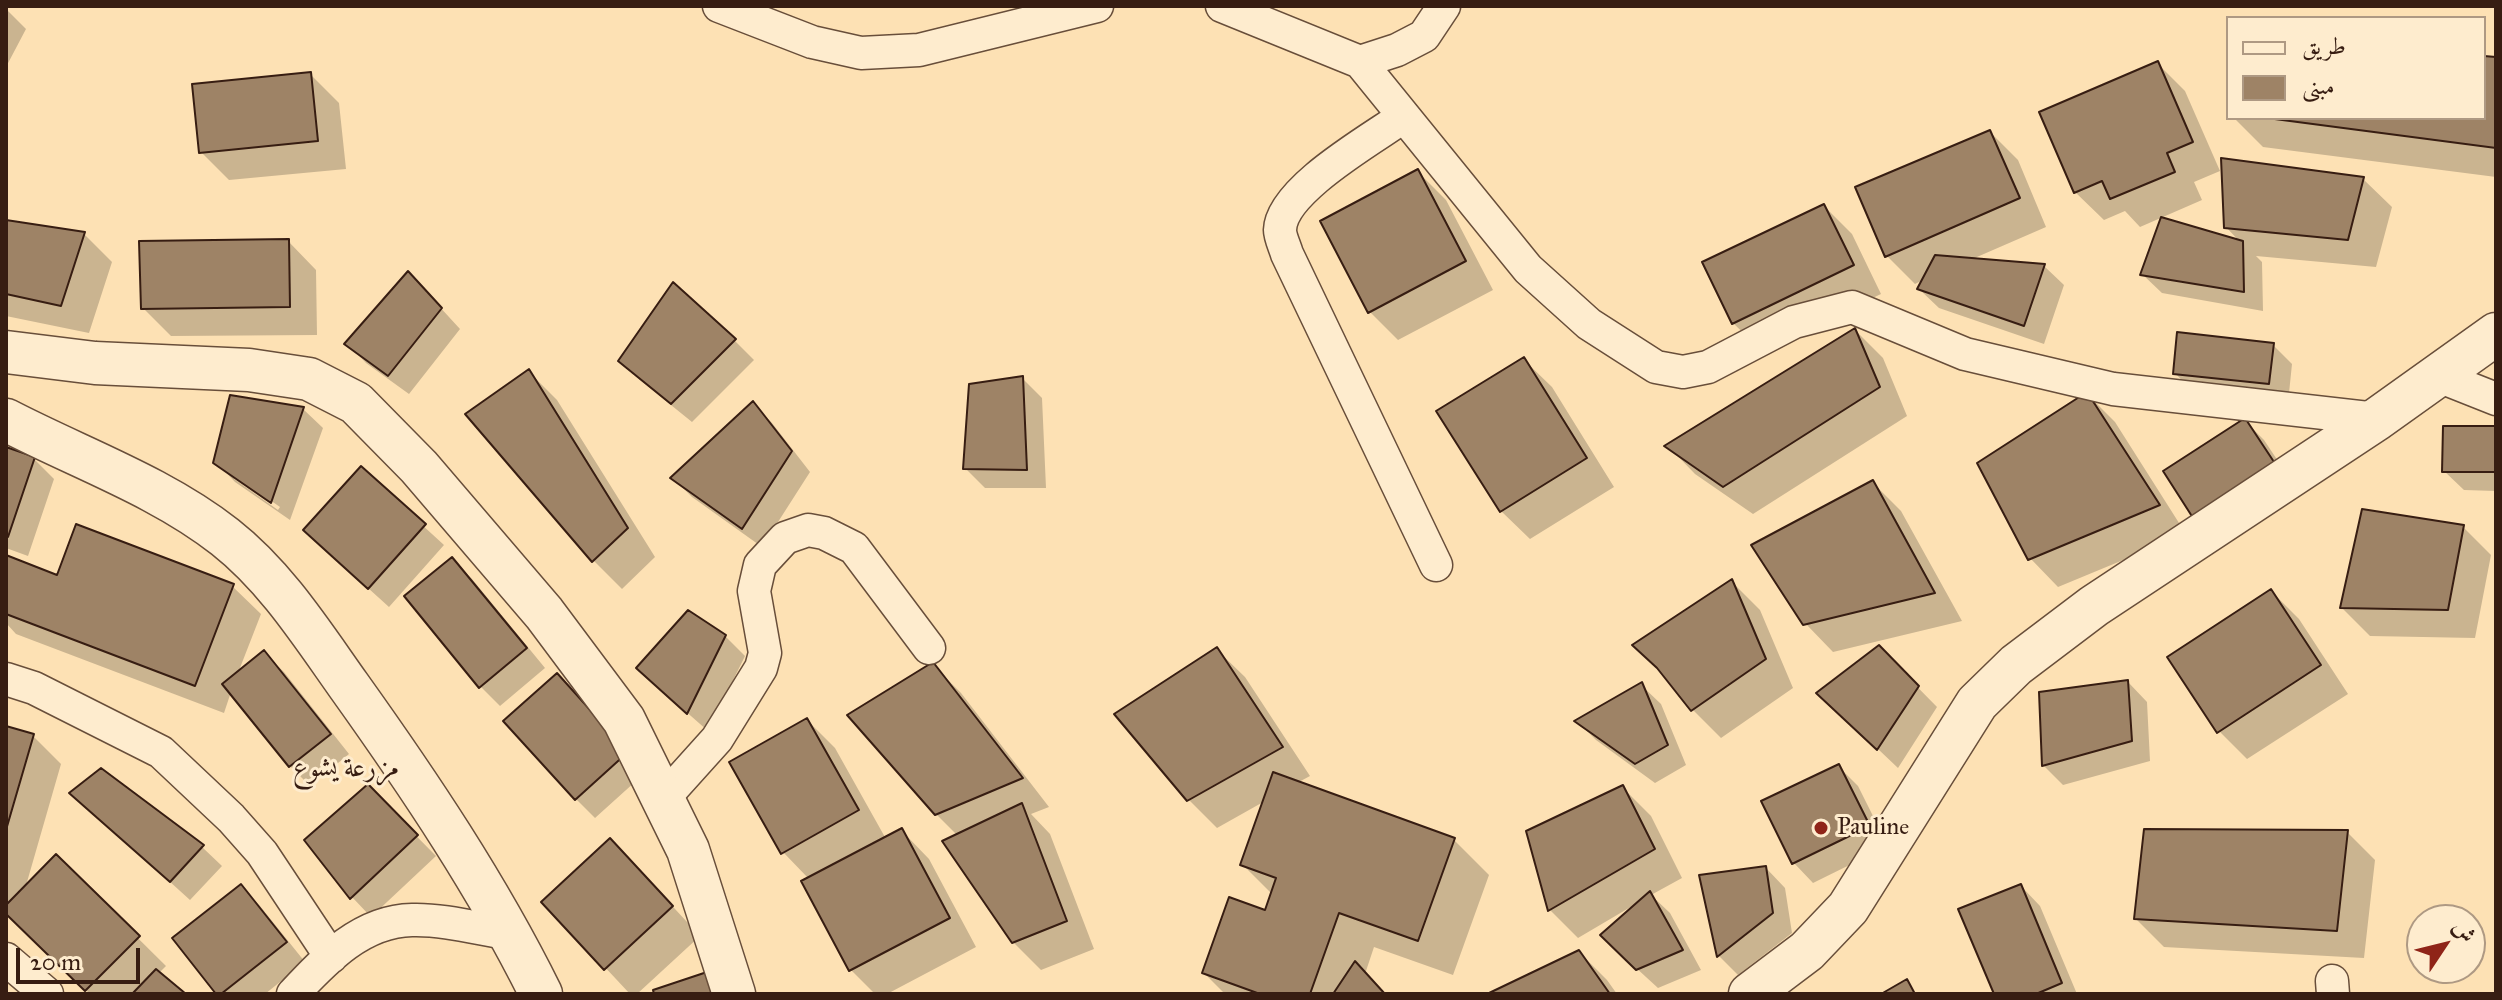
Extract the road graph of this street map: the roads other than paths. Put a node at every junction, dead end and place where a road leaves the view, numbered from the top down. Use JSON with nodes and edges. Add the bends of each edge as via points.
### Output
{"nodes":[{"id":1,"x":719,"y":6,"type":"edge"},
{"id":2,"x":1097,"y":6,"type":"edge"},
{"id":3,"x":1222,"y":6,"type":"edge"},
{"id":4,"x":1444,"y":6,"type":"edge"},
{"id":5,"x":1360,"y":62,"type":"junction"},
{"id":6,"x":1403,"y":117,"type":"junction"},
{"id":7,"x":2496,"y":334,"type":"edge"},
{"id":8,"x":6,"y":352,"type":"edge"},
{"id":9,"x":2438,"y":376,"type":"junction"},
{"id":10,"x":2496,"y":399,"type":"edge"},
{"id":11,"x":2377,"y":419,"type":"junction"},
{"id":12,"x":6,"y":420,"type":"edge"},
{"id":13,"x":1436,"y":565,"type":"dead end"},
{"id":14,"x":929,"y":648,"type":"dead end"},
{"id":15,"x":6,"y":679,"type":"edge"},
{"id":16,"x":663,"y":799,"type":"junction"},
{"id":17,"x":511,"y":934,"type":"junction"},
{"id":18,"x":331,"y":957,"type":"junction"},
{"id":19,"x":6,"y":959,"type":"edge"},
{"id":20,"x":47,"y":994,"type":"edge"},
{"id":21,"x":293,"y":994,"type":"edge"},
{"id":22,"x":541,"y":994,"type":"edge"},
{"id":23,"x":734,"y":994,"type":"edge"},
{"id":24,"x":1750,"y":994,"type":"edge"}],
"edges":[{"from":1,"to":2,"type":"street","via":[[812,42],[861,53],[919,50]]},
{"from":3,"to":5,"type":"street"},
{"from":4,"to":5,"type":"street","via":[[1424,36]]},
{"from":5,"to":6,"type":"street"},
{"from":6,"to":11,"type":"street","via":[[1528,269],[1589,324],[1656,367],[1683,372],[1708,367],[1794,322],[1852,307],[1965,354],[2113,389]]},
{"from":6,"to":13,"type":"street","via":[[1308,183],[1286,210],[1280,230]]},
{"from":7,"to":9,"type":"street"},
{"from":8,"to":16,"type":"street","via":[[95,363],[249,370],[309,379],[356,403],[419,467],[544,613],[624,720]]},
{"from":9,"to":10,"type":"street"},
{"from":9,"to":11,"type":"street"},
{"from":11,"to":24,"type":"street","via":[[2094,606],[2016,665],[1977,703],[1848,908],[1807,951]]},
{"from":12,"to":17,"type":"street","via":[[193,515],[260,571],[299,615],[412,774]]},
{"from":14,"to":16,"type":"street","via":[[854,548],[808,530],[785,538],[760,565],[754,591],[765,653],[761,668],[717,739]]},
{"from":15,"to":18,"type":"street","via":[[161,752],[262,853]]},
{"from":16,"to":23,"type":"street","via":[[688,850]]},
{"from":17,"to":18,"type":"street","via":[[428,920],[397,921],[358,936]]},
{"from":17,"to":22,"type":"street"},
{"from":18,"to":21,"type":"street"},
{"from":19,"to":20,"type":"street"}]}
